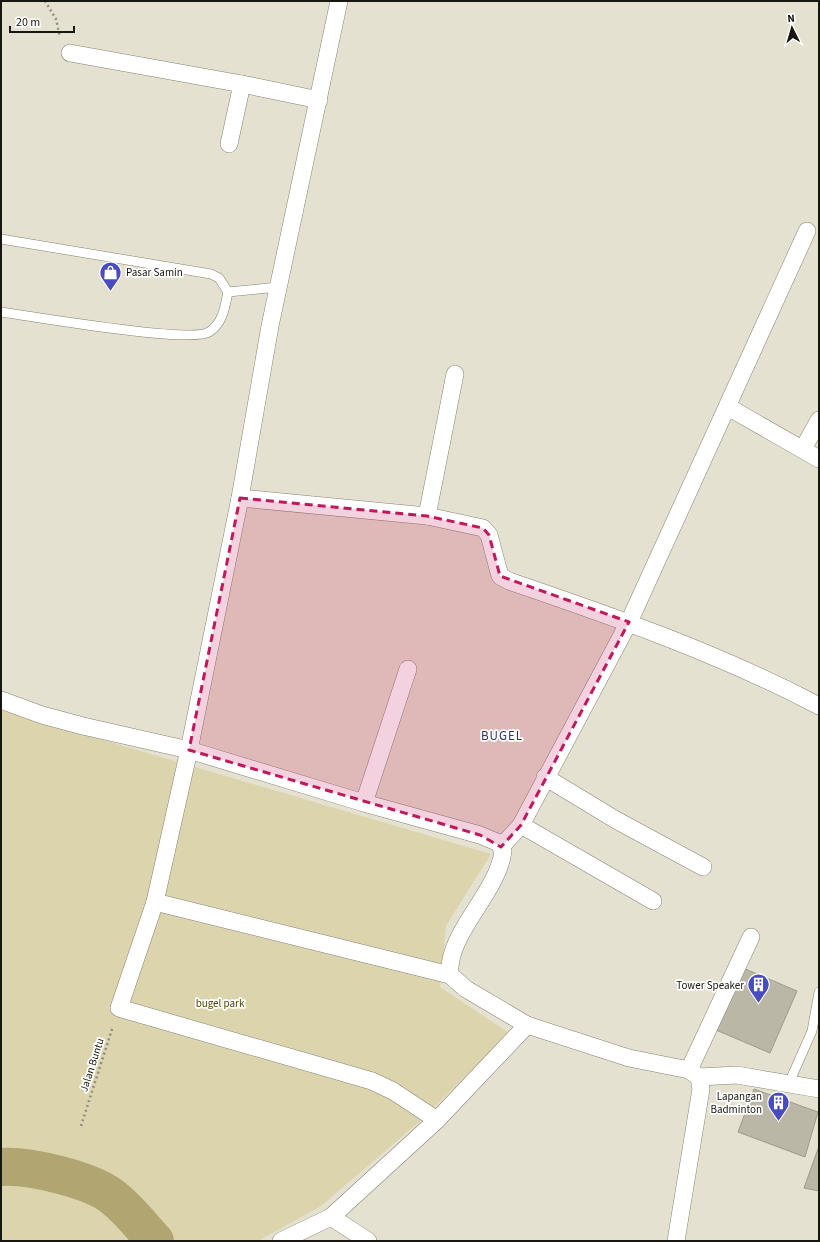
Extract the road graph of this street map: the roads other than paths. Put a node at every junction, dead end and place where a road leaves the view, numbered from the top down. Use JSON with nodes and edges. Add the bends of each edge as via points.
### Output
{"nodes":[{"id":1,"x":339,"y":1,"type":"edge"},
{"id":2,"x":70,"y":53,"type":"road end"},
{"id":3,"x":242,"y":84,"type":"junction"},
{"id":4,"x":319,"y":100,"type":"junction"},
{"id":5,"x":229,"y":144,"type":"dead end"},
{"id":6,"x":807,"y":231,"type":"dead end"},
{"id":7,"x":1,"y":239,"type":"edge"},
{"id":8,"x":278,"y":287,"type":"junction"},
{"id":9,"x":228,"y":292,"type":"junction"},
{"id":10,"x":1,"y":312,"type":"edge"},
{"id":11,"x":456,"y":374,"type":"dead end"},
{"id":12,"x":728,"y":407,"type":"junction"},
{"id":13,"x":819,"y":420,"type":"edge"},
{"id":14,"x":803,"y":449,"type":"junction"},
{"id":15,"x":819,"y":459,"type":"edge"},
{"id":16,"x":240,"y":498,"type":"junction"},
{"id":17,"x":427,"y":516,"type":"junction"},
{"id":18,"x":629,"y":622,"type":"junction"},
{"id":19,"x":408,"y":669,"type":"dead end"},
{"id":20,"x":1,"y":700,"type":"edge"},
{"id":21,"x":819,"y":706,"type":"edge"},
{"id":22,"x":189,"y":750,"type":"junction"},
{"id":23,"x":545,"y":777,"type":"junction"},
{"id":24,"x":364,"y":803,"type":"junction"},
{"id":25,"x":521,"y":825,"type":"junction"},
{"id":26,"x":501,"y":847,"type":"junction"},
{"id":27,"x":703,"y":867,"type":"dead end"},
{"id":28,"x":155,"y":902,"type":"junction"},
{"id":29,"x":653,"y":902,"type":"dead end"},
{"id":30,"x":751,"y":937,"type":"dead end"},
{"id":31,"x":450,"y":975,"type":"junction"},
{"id":32,"x":819,"y":992,"type":"edge"},
{"id":33,"x":527,"y":1025,"type":"junction"},
{"id":34,"x":694,"y":1073,"type":"junction"},
{"id":35,"x":789,"y":1083,"type":"junction"},
{"id":36,"x":819,"y":1089,"type":"edge"},
{"id":37,"x":437,"y":1120,"type":"junction"},
{"id":38,"x":331,"y":1217,"type":"junction"},
{"id":39,"x":365,"y":1240,"type":"edge"},
{"id":40,"x":281,"y":1241,"type":"edge"},
{"id":41,"x":676,"y":1241,"type":"edge"}],
"edges":[{"from":1,"to":4,"type":"street"},
{"from":2,"to":3,"type":"street"},
{"from":3,"to":4,"type":"street"},
{"from":3,"to":5,"type":"street"},
{"from":4,"to":8,"type":"street"},
{"from":6,"to":12,"type":"street"},
{"from":7,"to":9,"type":"lane","via":[[211,274],[220,278]]},
{"from":8,"to":9,"type":"lane"},
{"from":8,"to":16,"type":"street"},
{"from":9,"to":10,"type":"lane","via":[[220,323],[208,333],[183,335],[136,331]]},
{"from":11,"to":17,"type":"street"},
{"from":12,"to":14,"type":"street"},
{"from":12,"to":18,"type":"street"},
{"from":13,"to":14,"type":"street"},
{"from":14,"to":15,"type":"street"},
{"from":16,"to":17,"type":"street"},
{"from":16,"to":22,"type":"street"},
{"from":17,"to":18,"type":"street","via":[[483,528],[489,536],[500,576],[509,581]]},
{"from":18,"to":21,"type":"street","via":[[731,664]]},
{"from":18,"to":23,"type":"street"},
{"from":19,"to":24,"type":"street"},
{"from":20,"to":22,"type":"street","via":[[49,717]]},
{"from":22,"to":24,"type":"street"},
{"from":22,"to":28,"type":"street"},
{"from":23,"to":25,"type":"street"},
{"from":23,"to":27,"type":"street","via":[[616,820]]},
{"from":24,"to":26,"type":"street","via":[[480,835],[494,840]]},
{"from":25,"to":26,"type":"street"},
{"from":25,"to":29,"type":"street"},
{"from":26,"to":31,"type":"street","via":[[503,851],[498,872],[457,943],[449,967]]},
{"from":28,"to":31,"type":"street"},
{"from":28,"to":37,"type":"street","via":[[119,1008],[372,1082],[393,1091]]},
{"from":30,"to":34,"type":"street"},
{"from":31,"to":33,"type":"street","via":[[466,989]]},
{"from":32,"to":35,"type":"lane","via":[[812,1031]]},
{"from":33,"to":34,"type":"street","via":[[629,1058]]},
{"from":33,"to":37,"type":"street"},
{"from":34,"to":35,"type":"street","via":[[737,1075]]},
{"from":34,"to":41,"type":"street","via":[[701,1089]]},
{"from":35,"to":36,"type":"street"},
{"from":37,"to":38,"type":"street"},
{"from":38,"to":39,"type":"street"},
{"from":38,"to":40,"type":"street"}]}
